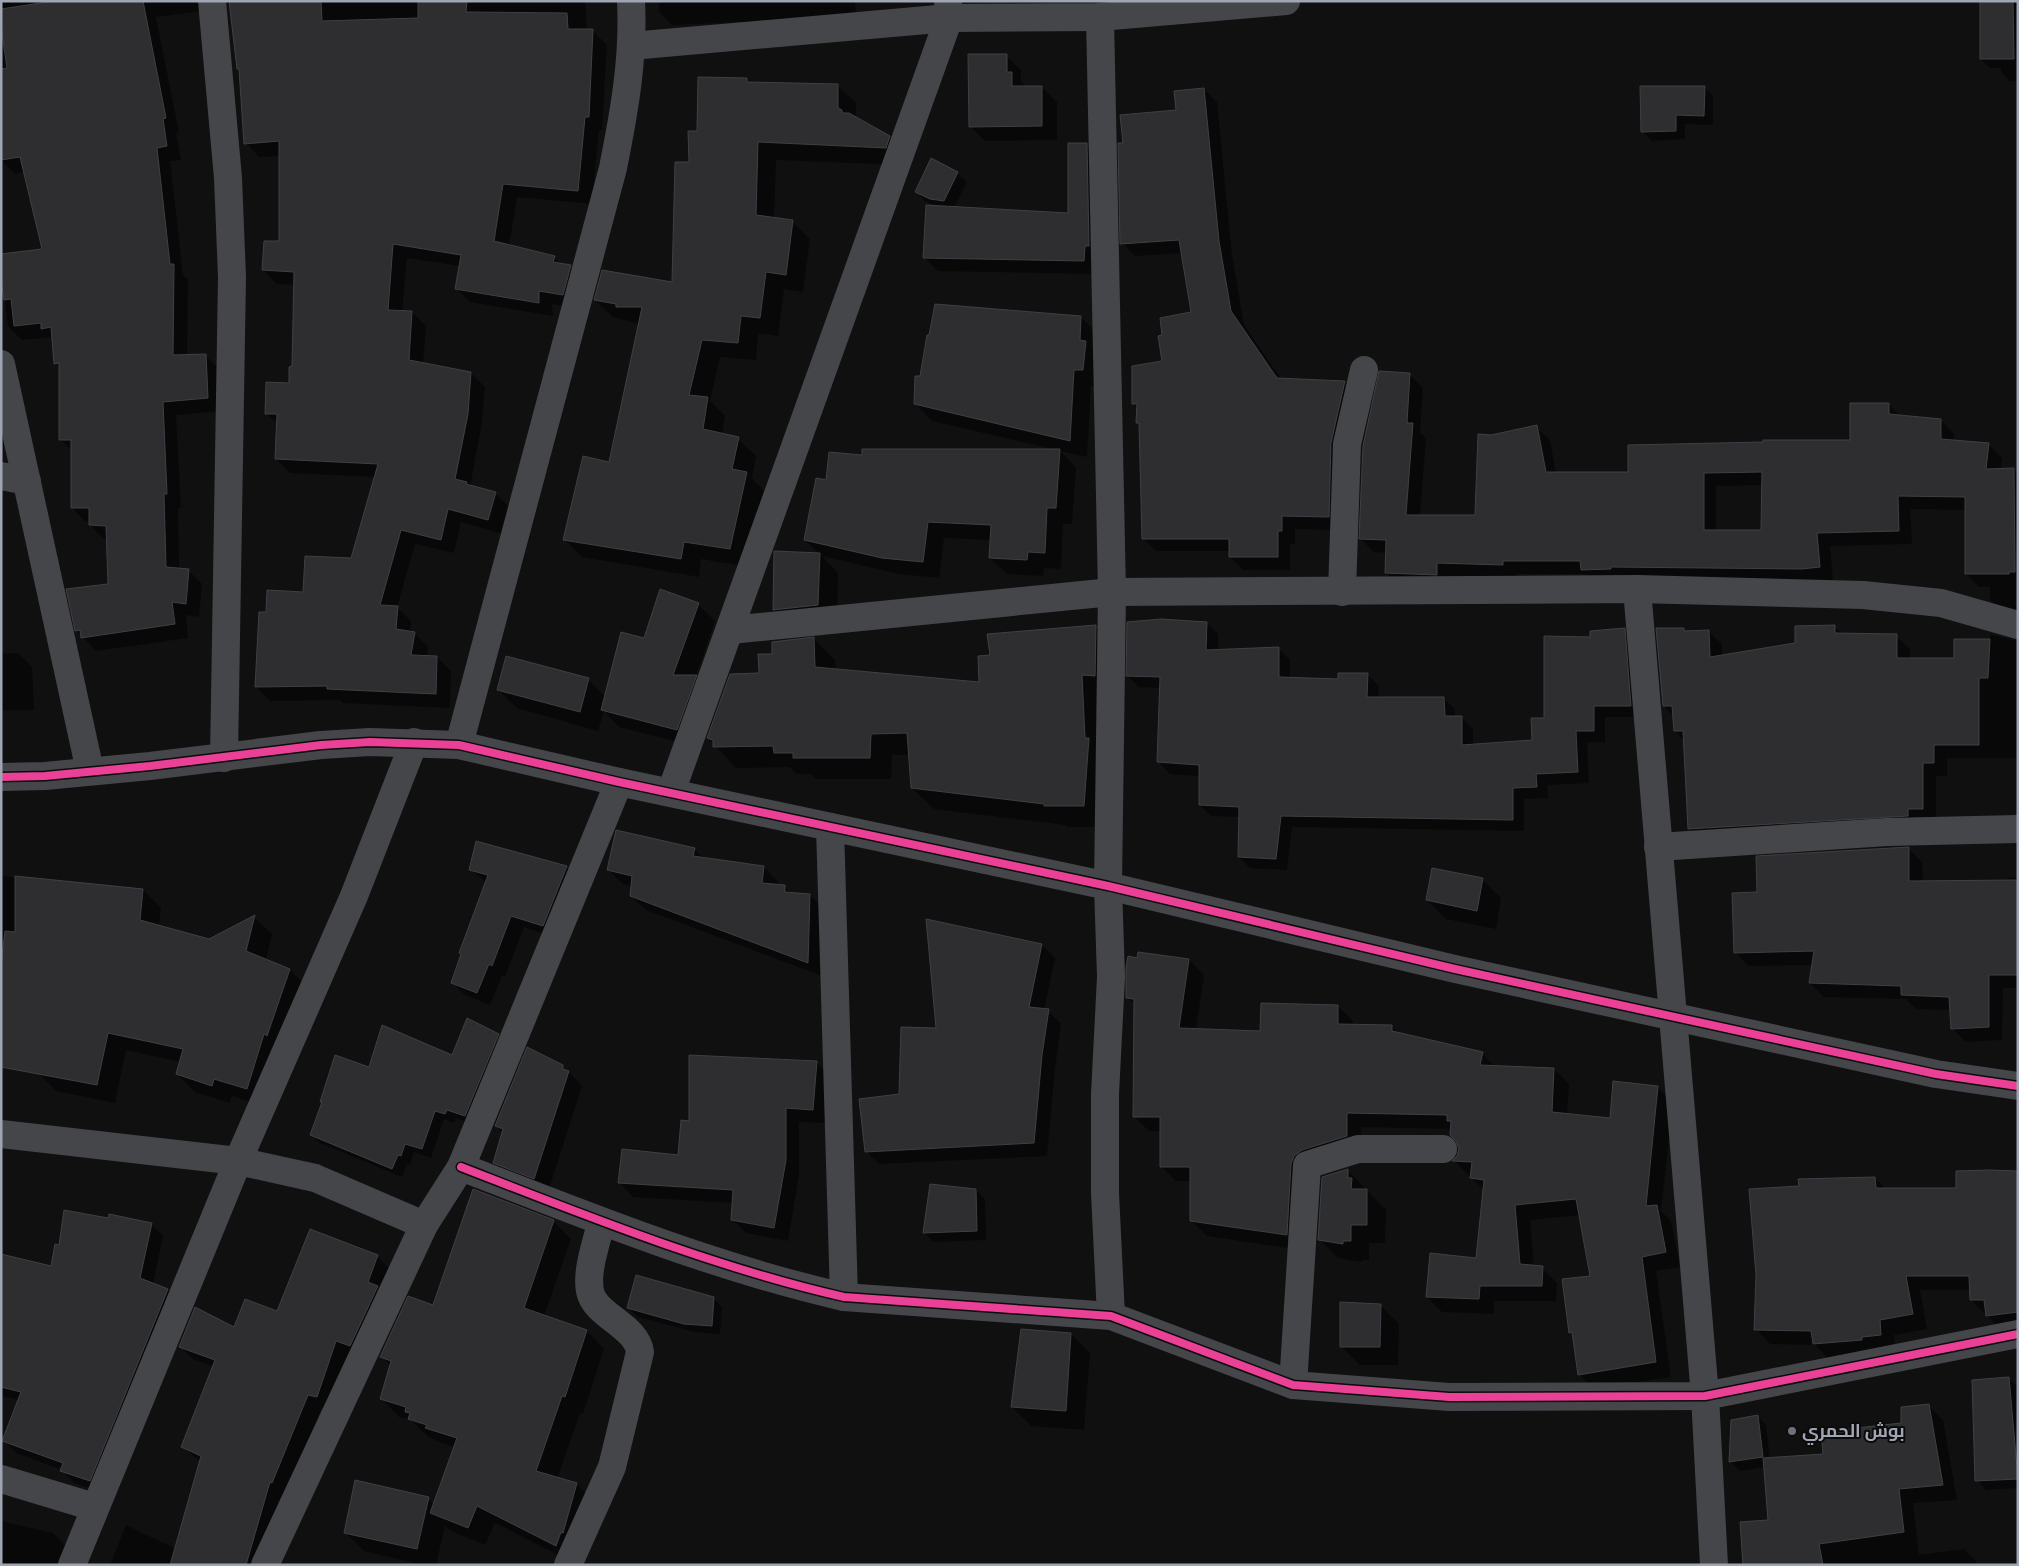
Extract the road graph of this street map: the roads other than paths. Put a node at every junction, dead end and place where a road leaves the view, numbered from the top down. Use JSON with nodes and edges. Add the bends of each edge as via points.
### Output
{"nodes":[{"id":1,"x":212,"y":1,"type":"edge"},
{"id":2,"x":630,"y":1,"type":"edge"},
{"id":3,"x":1286,"y":1,"type":"edge"},
{"id":4,"x":948,"y":10,"type":"edge"},
{"id":5,"x":1100,"y":17,"type":"junction"},
{"id":6,"x":631,"y":46,"type":"junction"},
{"id":7,"x":1,"y":364,"type":"edge"},
{"id":8,"x":1364,"y":370,"type":"dead end"},
{"id":9,"x":14,"y":479,"type":"edge"},
{"id":10,"x":1637,"y":589,"type":"junction"},
{"id":11,"x":1112,"y":592,"type":"junction"},
{"id":12,"x":1342,"y":592,"type":"junction"},
{"id":13,"x":2018,"y":625,"type":"edge"},
{"id":14,"x":730,"y":630,"type":"junction"},
{"id":15,"x":414,"y":742,"type":"junction"},
{"id":16,"x":459,"y":745,"type":"junction"},
{"id":17,"x":224,"y":758,"type":"junction"},
{"id":18,"x":90,"y":771,"type":"junction"},
{"id":19,"x":1,"y":777,"type":"edge"},
{"id":20,"x":619,"y":782,"type":"junction"},
{"id":21,"x":671,"y":792,"type":"junction"},
{"id":22,"x":830,"y":826,"type":"junction"},
{"id":23,"x":2018,"y":829,"type":"edge"},
{"id":24,"x":1658,"y":847,"type":"junction"},
{"id":25,"x":1108,"y":886,"type":"junction"},
{"id":26,"x":1673,"y":1017,"type":"junction"},
{"id":27,"x":2018,"y":1086,"type":"edge"},
{"id":28,"x":1,"y":1134,"type":"edge"},
{"id":29,"x":1444,"y":1149,"type":"dead end"},
{"id":30,"x":238,"y":1161,"type":"junction"},
{"id":31,"x":461,"y":1168,"type":"junction"},
{"id":32,"x":601,"y":1222,"type":"junction"},
{"id":33,"x":424,"y":1225,"type":"junction"},
{"id":34,"x":844,"y":1297,"type":"junction"},
{"id":35,"x":1111,"y":1316,"type":"junction"},
{"id":36,"x":2018,"y":1334,"type":"edge"},
{"id":37,"x":1293,"y":1385,"type":"junction"},
{"id":38,"x":1705,"y":1396,"type":"junction"},
{"id":39,"x":1,"y":1479,"type":"edge"},
{"id":40,"x":94,"y":1507,"type":"junction"},
{"id":41,"x":72,"y":1565,"type":"edge"},
{"id":42,"x":265,"y":1565,"type":"edge"},
{"id":43,"x":568,"y":1565,"type":"edge"},
{"id":44,"x":1714,"y":1565,"type":"edge"}],
"edges":[{"from":1,"to":17,"type":"street","via":[[228,178],[232,277]]},
{"from":2,"to":6,"type":"street"},
{"from":3,"to":5,"type":"street"},
{"from":4,"to":5,"type":"street"},
{"from":4,"to":6,"type":"street"},
{"from":4,"to":14,"type":"street"},
{"from":5,"to":11,"type":"street"},
{"from":6,"to":16,"type":"street","via":[[626,104],[613,168]]},
{"from":7,"to":9,"type":"street"},
{"from":8,"to":12,"type":"street","via":[[1346,444]]},
{"from":9,"to":18,"type":"street"},
{"from":10,"to":12,"type":"street"},
{"from":10,"to":13,"type":"street","via":[[1863,595],[1931,602]]},
{"from":10,"to":24,"type":"street"},
{"from":11,"to":12,"type":"street"},
{"from":11,"to":14,"type":"street"},
{"from":11,"to":25,"type":"street"},
{"from":14,"to":21,"type":"street"},
{"from":15,"to":16,"type":"street"},
{"from":15,"to":17,"type":"street","via":[[321,745]]},
{"from":15,"to":30,"type":"street","via":[[354,896]]},
{"from":16,"to":20,"type":"street"},
{"from":17,"to":18,"type":"street"},
{"from":18,"to":19,"type":"street"},
{"from":20,"to":21,"type":"street"},
{"from":20,"to":31,"type":"street"},
{"from":21,"to":22,"type":"street"},
{"from":22,"to":25,"type":"street"},
{"from":22,"to":34,"type":"street"},
{"from":23,"to":24,"type":"street","via":[[1887,832]]},
{"from":24,"to":26,"type":"street"},
{"from":25,"to":26,"type":"street"},
{"from":25,"to":35,"type":"street","via":[[1111,977],[1105,1094],[1105,1193]]},
{"from":26,"to":27,"type":"street","via":[[1936,1074]]},
{"from":26,"to":38,"type":"street"},
{"from":28,"to":30,"type":"street"},
{"from":29,"to":37,"type":"street","via":[[1358,1148],[1308,1165]]},
{"from":30,"to":33,"type":"street","via":[[315,1178]]},
{"from":30,"to":40,"type":"street"},
{"from":31,"to":32,"type":"street"},
{"from":31,"to":33,"type":"street"},
{"from":32,"to":34,"type":"street","via":[[729,1266]]},
{"from":32,"to":43,"type":"street","via":[[589,1278],[590,1292],[596,1303],[634,1338],[640,1352],[612,1467]]},
{"from":33,"to":42,"type":"street"},
{"from":34,"to":35,"type":"street"},
{"from":35,"to":37,"type":"street"},
{"from":36,"to":38,"type":"street"},
{"from":37,"to":38,"type":"street","via":[[1448,1397]]},
{"from":38,"to":44,"type":"street"},
{"from":39,"to":40,"type":"street"},
{"from":40,"to":41,"type":"street"}]}
